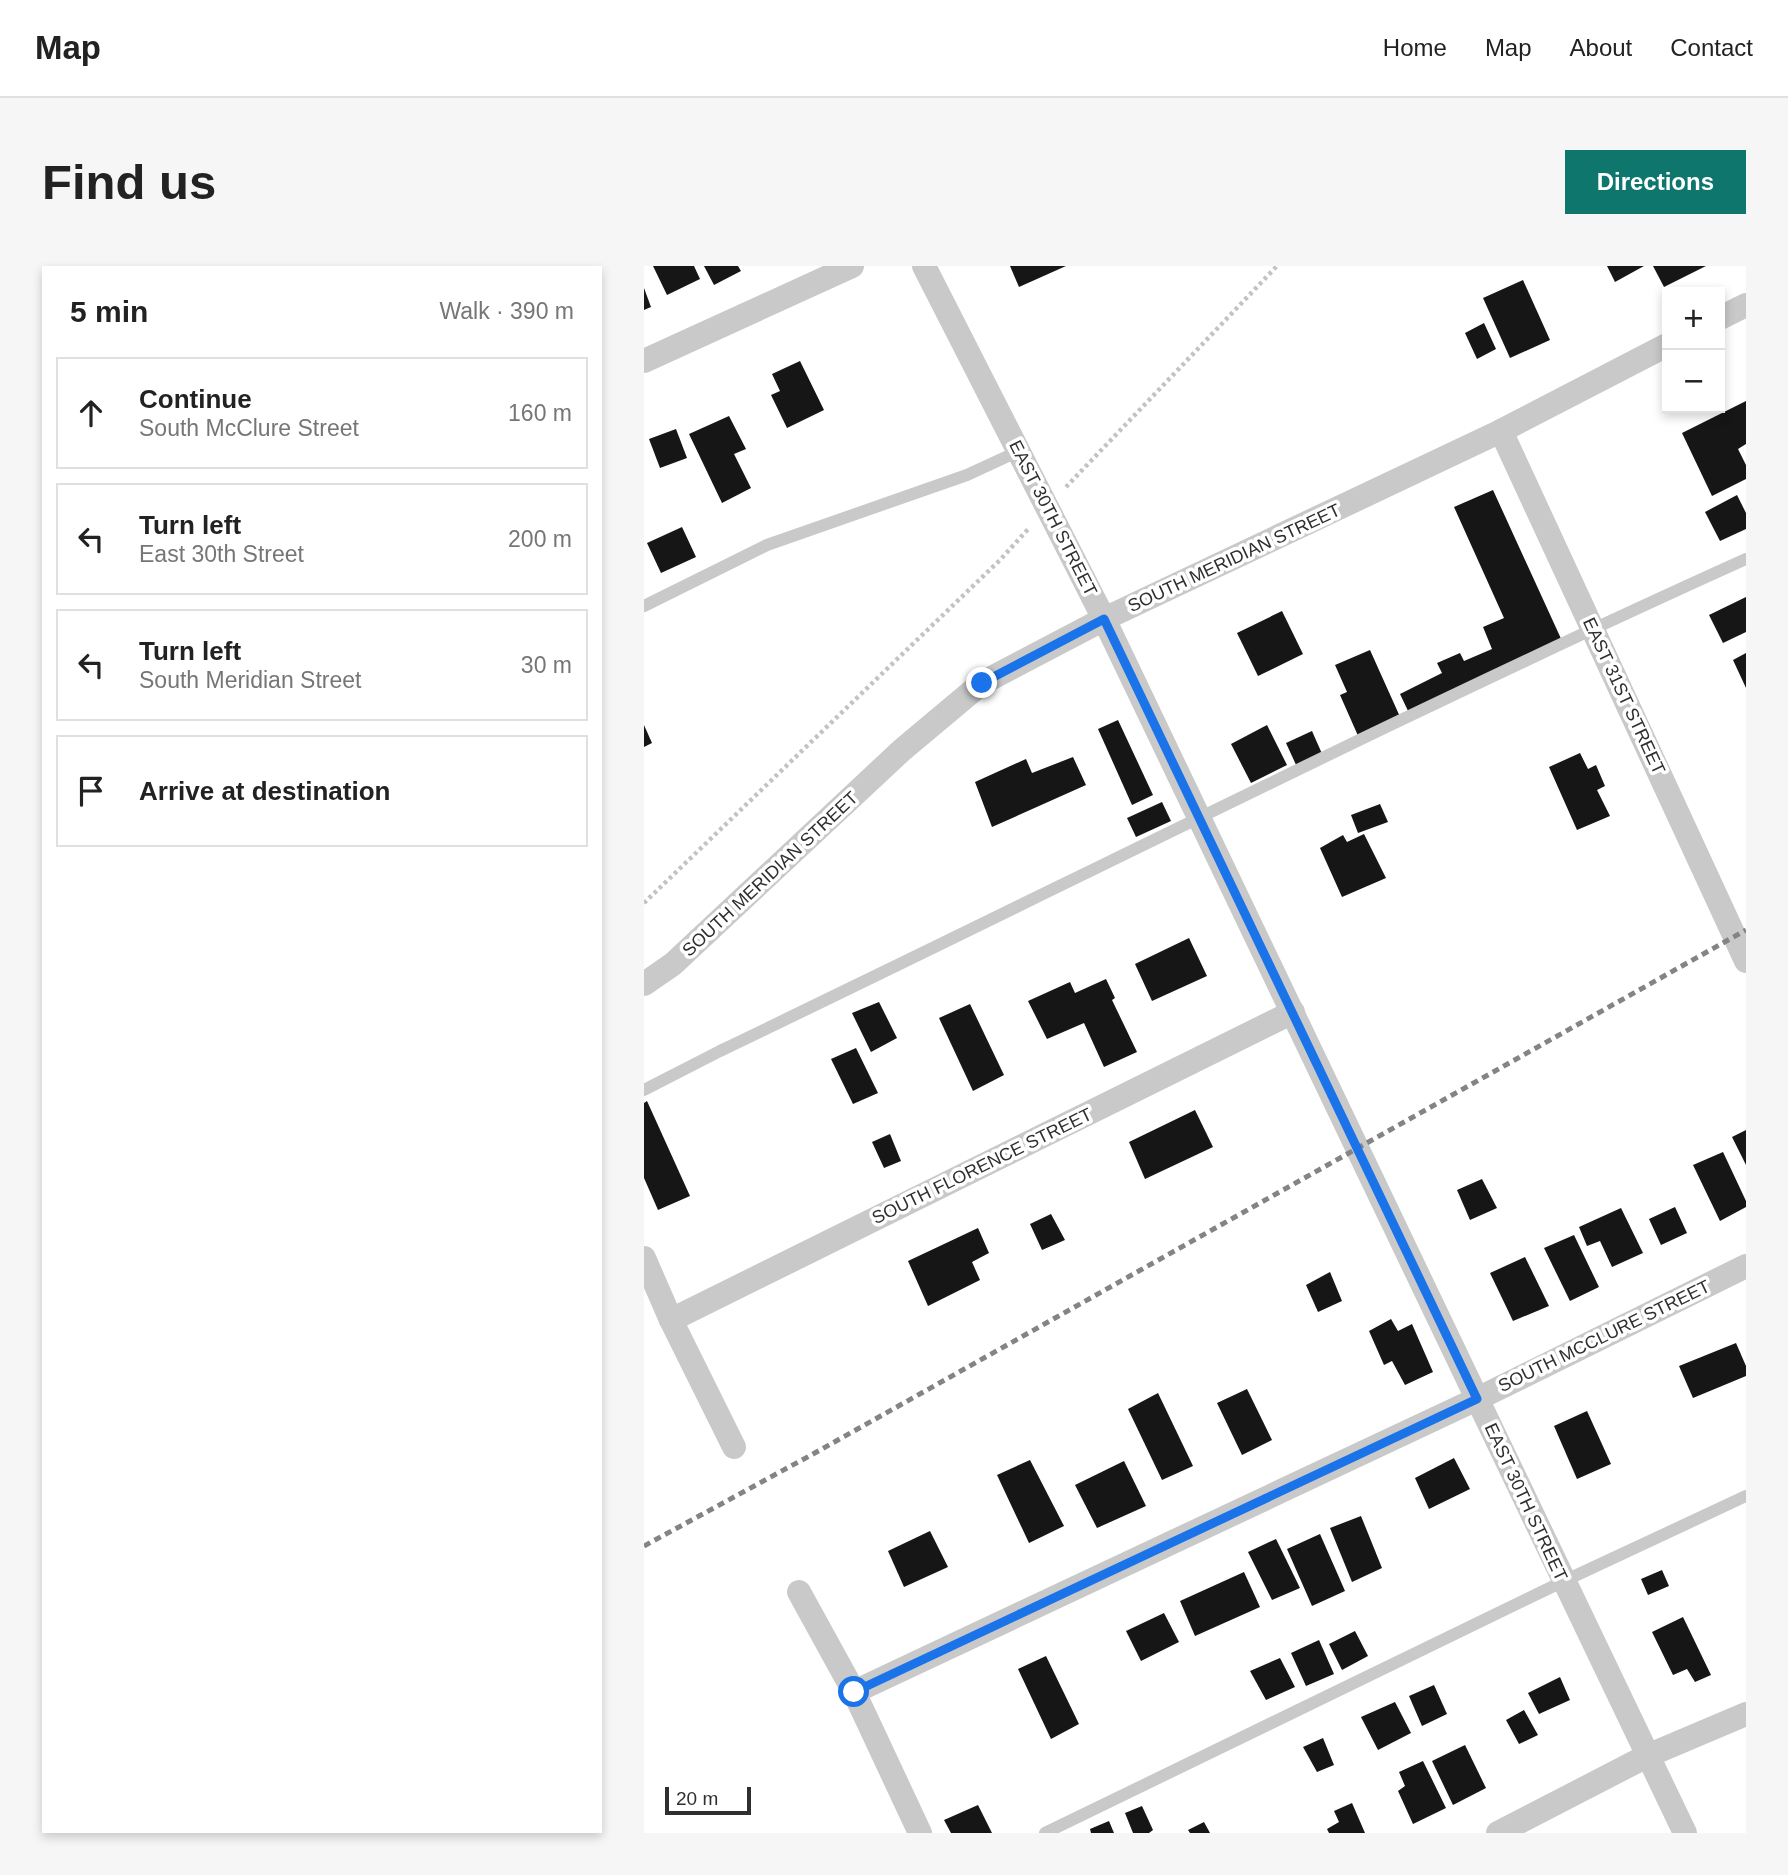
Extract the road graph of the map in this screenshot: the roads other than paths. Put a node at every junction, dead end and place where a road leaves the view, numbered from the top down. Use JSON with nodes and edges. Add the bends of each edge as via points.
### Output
{"nodes":[{"id":1,"x":852,"y":266,"type":"edge"},
{"id":2,"x":924,"y":266,"type":"edge"},
{"id":3,"x":1746,"y":305,"type":"edge"},
{"id":4,"x":1725,"y":316,"type":"edge"},
{"id":5,"x":1662,"y":348,"type":"edge"},
{"id":6,"x":644,"y":361,"type":"edge"},
{"id":7,"x":1501,"y":431,"type":"junction"},
{"id":8,"x":1018,"y":451,"type":"junction"},
{"id":9,"x":1746,"y":559,"type":"edge"},
{"id":10,"x":644,"y":606,"type":"edge"},
{"id":11,"x":1104,"y":619,"type":"junction"},
{"id":12,"x":1593,"y":628,"type":"junction"},
{"id":13,"x":1199,"y":818,"type":"junction"},
{"id":14,"x":1746,"y":961,"type":"edge"},
{"id":15,"x":644,"y":984,"type":"edge"},
{"id":16,"x":1293,"y":1012,"type":"junction"},
{"id":17,"x":644,"y":1090,"type":"edge"},
{"id":18,"x":644,"y":1258,"type":"edge"},
{"id":19,"x":1746,"y":1265,"type":"edge"},
{"id":20,"x":671,"y":1320,"type":"junction"},
{"id":21,"x":1477,"y":1399,"type":"junction"},
{"id":22,"x":734,"y":1447,"type":"dead end"},
{"id":23,"x":1746,"y":1496,"type":"edge"},
{"id":24,"x":1564,"y":1581,"type":"junction"},
{"id":25,"x":799,"y":1592,"type":"dead end"},
{"id":26,"x":854,"y":1692,"type":"junction"},
{"id":27,"x":1746,"y":1714,"type":"edge"},
{"id":28,"x":1647,"y":1756,"type":"junction"},
{"id":29,"x":920,"y":1833,"type":"edge"},
{"id":30,"x":1045,"y":1833,"type":"edge"},
{"id":31,"x":1498,"y":1833,"type":"edge"},
{"id":32,"x":1685,"y":1833,"type":"edge"}],
"edges":[{"from":1,"to":6,"type":"street"},
{"from":2,"to":8,"type":"street","name":"EAST 30TH STREET"},
{"from":3,"to":4,"type":"street"},
{"from":5,"to":7,"type":"street","name":"SOUTH MERIDIAN STREET"},
{"from":7,"to":11,"type":"street","name":"SOUTH MERIDIAN STREET"},
{"from":7,"to":12,"type":"street","name":"EAST 31ST STREET"},
{"from":8,"to":10,"type":"lane","via":[[967,475],[767,545]]},
{"from":8,"to":11,"type":"street","name":"EAST 30TH STREET"},
{"from":9,"to":12,"type":"lane"},
{"from":11,"to":13,"type":"street","name":"EAST 30TH STREET"},
{"from":11,"to":15,"type":"street","name":"SOUTH MERIDIAN STREET","via":[[982,683],[902,750],[673,964]]},
{"from":12,"to":13,"type":"lane"},
{"from":12,"to":14,"type":"street","name":"EAST 31ST STREET"},
{"from":13,"to":16,"type":"street","name":"EAST 30TH STREET"},
{"from":13,"to":17,"type":"lane"},
{"from":16,"to":20,"type":"street","name":"SOUTH FLORENCE STREET"},
{"from":16,"to":21,"type":"street","name":"EAST 30TH STREET"},
{"from":18,"to":20,"type":"street"},
{"from":19,"to":21,"type":"street","name":"SOUTH MCCLURE STREET"},
{"from":20,"to":22,"type":"street"},
{"from":21,"to":24,"type":"street","name":"EAST 30TH STREET"},
{"from":21,"to":26,"type":"street","name":"SOUTH MCCLURE STREET"},
{"from":23,"to":24,"type":"lane"},
{"from":24,"to":28,"type":"street","name":"EAST 30TH STREET"},
{"from":24,"to":30,"type":"lane"},
{"from":25,"to":26,"type":"street"},
{"from":26,"to":29,"type":"street"},
{"from":27,"to":28,"type":"street"},
{"from":28,"to":31,"type":"street"},
{"from":28,"to":32,"type":"street","name":"EAST 30TH STREET"}]}
